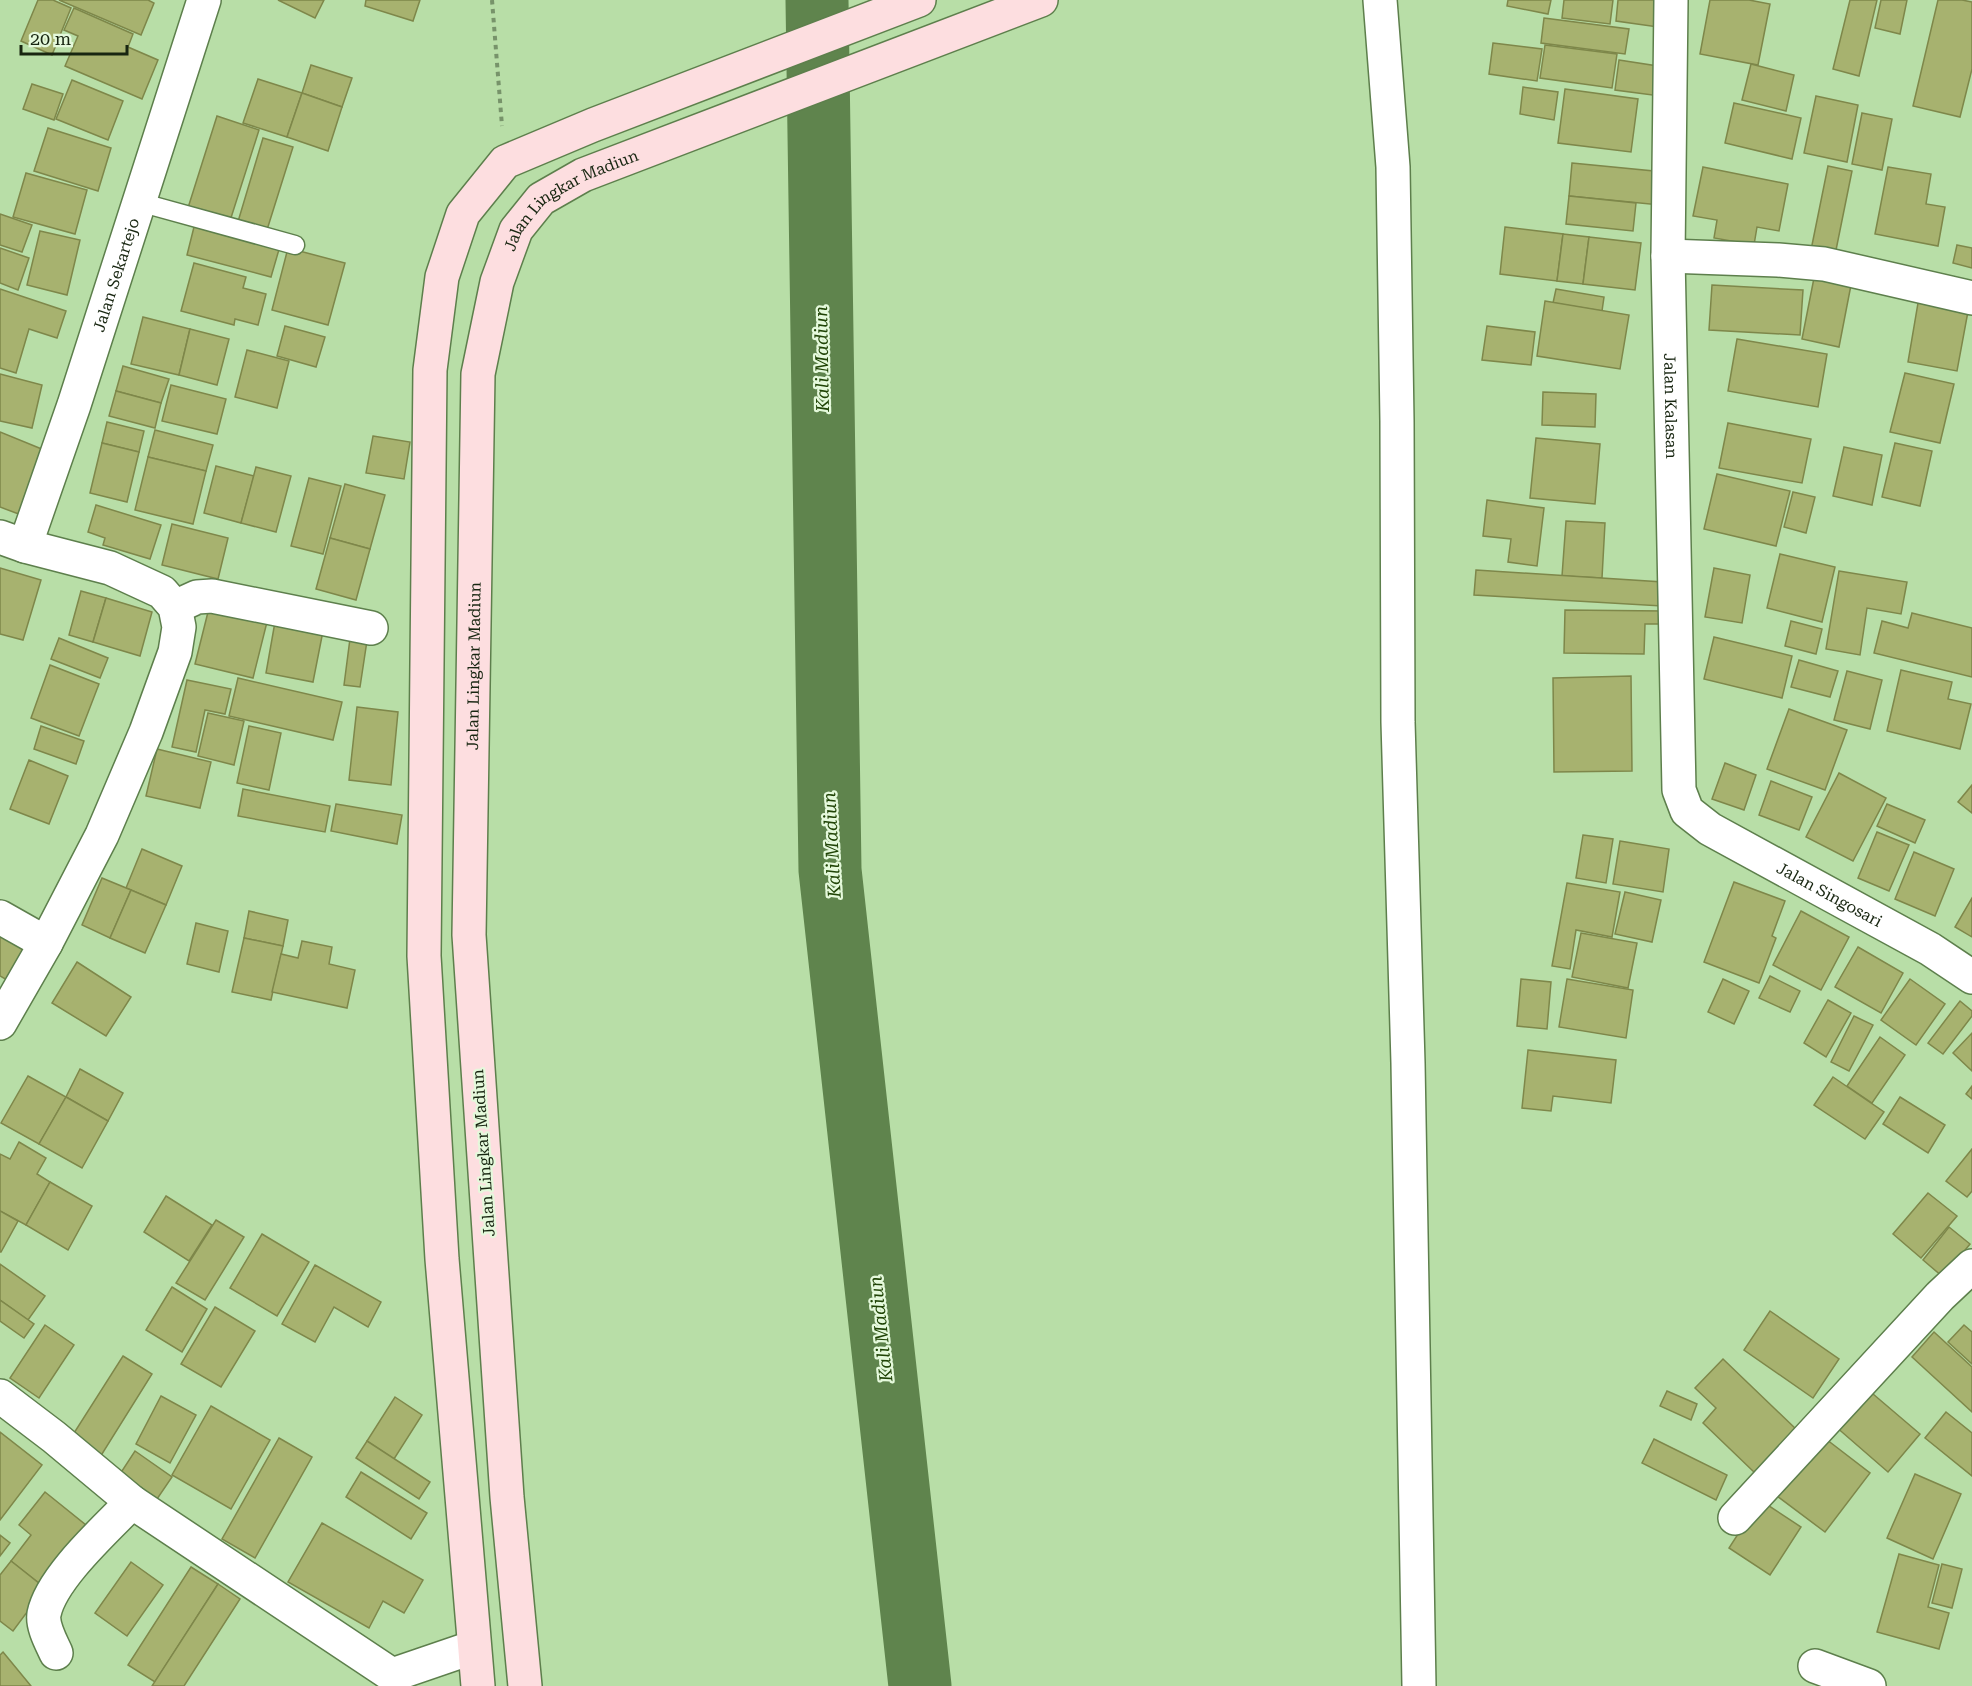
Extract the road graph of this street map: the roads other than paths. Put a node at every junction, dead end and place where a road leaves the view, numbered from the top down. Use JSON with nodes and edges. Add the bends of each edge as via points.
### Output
{"nodes":[{"id":1,"x":204,"y":0,"type":"edge"},
{"id":2,"x":919,"y":0,"type":"edge"},
{"id":3,"x":1041,"y":0,"type":"edge"},
{"id":4,"x":1380,"y":0,"type":"edge"},
{"id":5,"x":1671,"y":0,"type":"edge"},
{"id":6,"x":139,"y":202,"type":"junction"},
{"id":7,"x":295,"y":245,"type":"dead end"},
{"id":8,"x":1668,"y":256,"type":"junction"},
{"id":9,"x":1972,"y":297,"type":"edge"},
{"id":10,"x":13,"y":542,"type":"edge"},
{"id":11,"x":174,"y":607,"type":"junction"},
{"id":12,"x":371,"y":628,"type":"dead end"},
{"id":13,"x":1687,"y":811,"type":"joint"},
{"id":14,"x":0,"y":917,"type":"edge"},
{"id":15,"x":46,"y":943,"type":"junction"},
{"id":16,"x":1972,"y":977,"type":"edge"},
{"id":17,"x":0,"y":1023,"type":"edge"},
{"id":18,"x":1972,"y":1266,"type":"edge"},
{"id":19,"x":0,"y":1396,"type":"edge"},
{"id":20,"x":507,"y":1497,"type":"junction"},
{"id":21,"x":132,"y":1502,"type":"junction"},
{"id":22,"x":461,"y":1502,"type":"junction"},
{"id":23,"x":1735,"y":1518,"type":"dead end"},
{"id":24,"x":474,"y":1647,"type":"junction"},
{"id":25,"x":56,"y":1653,"type":"dead end"},
{"id":26,"x":1815,"y":1666,"type":"dead end"},
{"id":27,"x":390,"y":1681,"type":"edge"},
{"id":28,"x":478,"y":1686,"type":"edge"},
{"id":29,"x":525,"y":1686,"type":"edge"},
{"id":30,"x":1419,"y":1686,"type":"edge"},
{"id":31,"x":1869,"y":1686,"type":"edge"}],
"edges":[{"from":1,"to":6,"type":"street","name":"Jalan Sekartejo"},
{"from":2,"to":22,"type":"main road","via":[[505,162],[463,214],[442,277],[430,370],[424,956]]},
{"from":3,"to":20,"type":"main road","name":"Jalan Lingkar Madiun","via":[[583,175],[542,199],[516,230],[497,282],[478,374],[469,935]]},
{"from":4,"to":30,"type":"street","via":[[1393,167],[1398,722]]},
{"from":5,"to":8,"type":"street","name":"Jalan Kalasan"},
{"from":6,"to":7,"type":"lane"},
{"from":6,"to":10,"type":"street","name":"Jalan Sekartejo","via":[[74,405]]},
{"from":8,"to":9,"type":"street","via":[[1824,264]]},
{"from":8,"to":13,"type":"street","name":"Jalan Kalasan","via":[[1679,790]]},
{"from":10,"to":11,"type":"street","via":[[129,575],[162,592]]},
{"from":11,"to":12,"type":"street","via":[[197,597],[212,596]]},
{"from":11,"to":15,"type":"street","via":[[178,627],[175,652],[146,732],[102,835]]},
{"from":13,"to":16,"type":"street","name":"Jalan Singosari","via":[[1710,829],[1930,949]]},
{"from":14,"to":15,"type":"street"},
{"from":15,"to":17,"type":"street"},
{"from":18,"to":23,"type":"street"},
{"from":19,"to":21,"type":"street"},
{"from":20,"to":22,"type":"main road"},
{"from":20,"to":29,"type":"main road","name":"Jalan Lingkar Madiun"},
{"from":21,"to":25,"type":"street","via":[[52,1591],[43,1616]]},
{"from":21,"to":27,"type":"street"},
{"from":22,"to":24,"type":"main road"},
{"from":24,"to":27,"type":"street"},
{"from":24,"to":28,"type":"main road"},
{"from":26,"to":31,"type":"street"}]}
